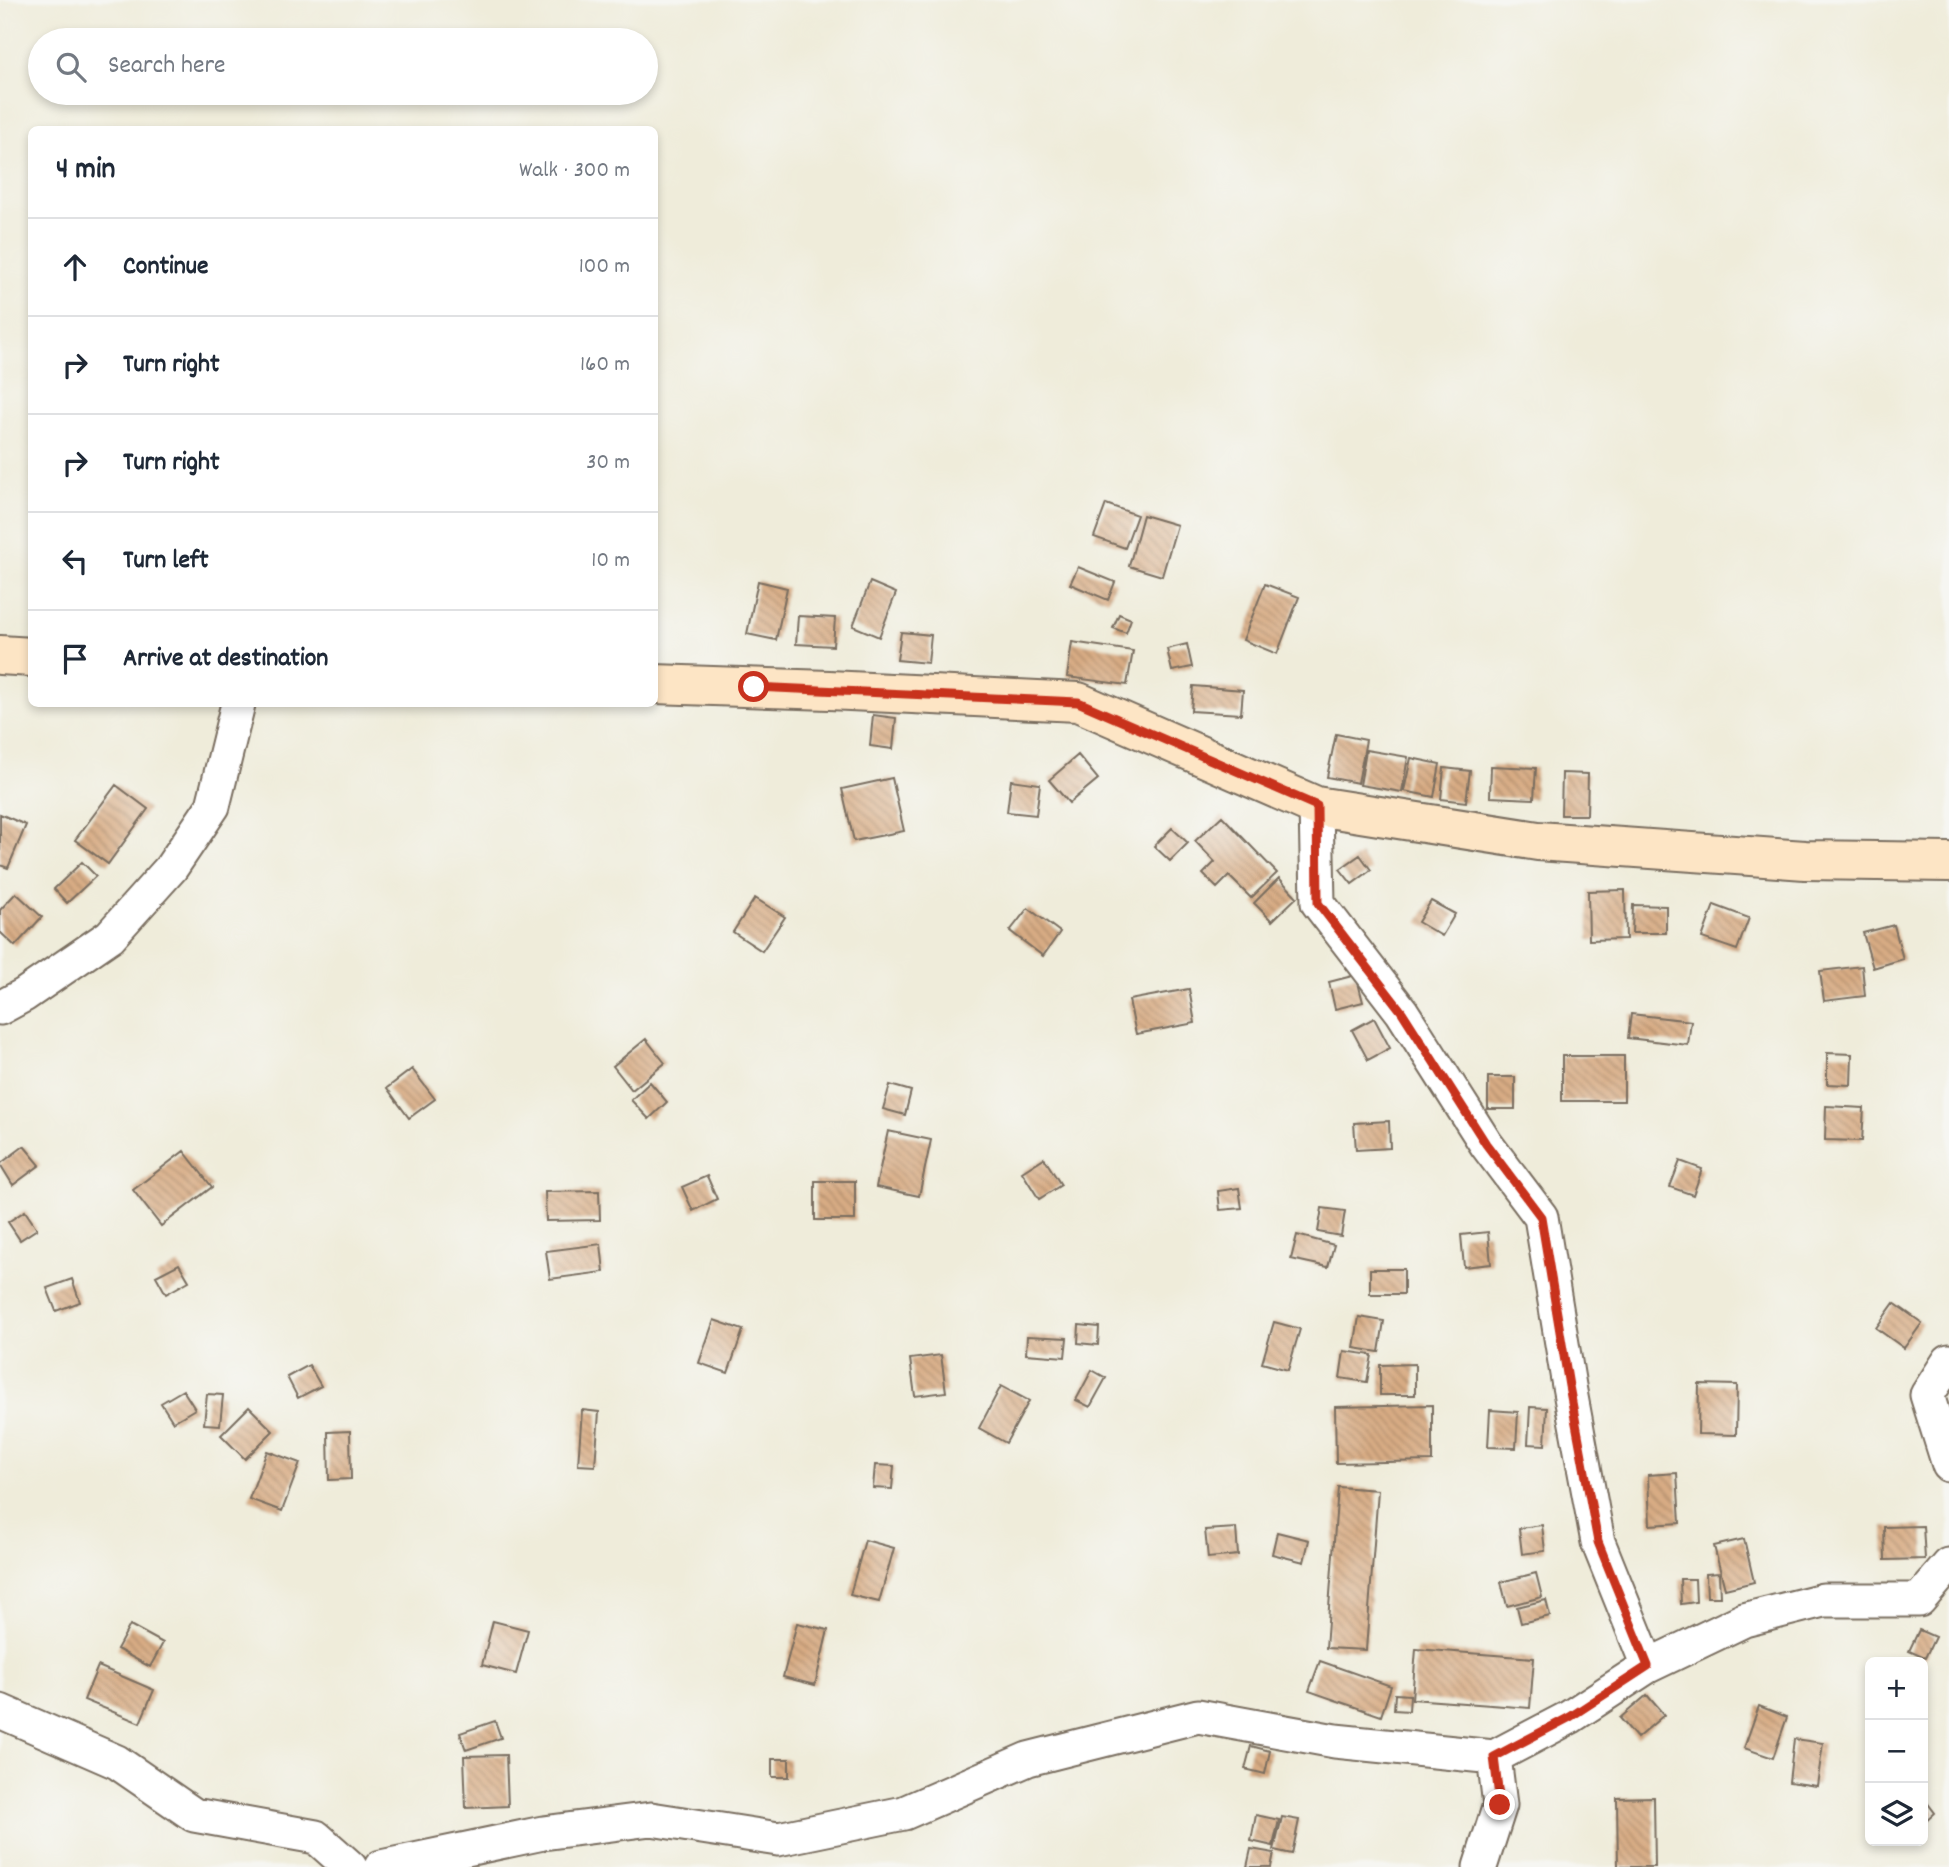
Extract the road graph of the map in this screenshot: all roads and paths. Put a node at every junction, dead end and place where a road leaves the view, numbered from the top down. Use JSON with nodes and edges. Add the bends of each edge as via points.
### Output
{"nodes":[{"id":1,"x":0,"y":655,"type":"edge"},
{"id":2,"x":28,"y":657,"type":"edge"},
{"id":3,"x":658,"y":684,"type":"edge"},
{"id":4,"x":237,"y":707,"type":"edge"},
{"id":5,"x":1317,"y":806,"type":"junction"},
{"id":6,"x":1949,"y":862,"type":"edge"},
{"id":7,"x":0,"y":1008,"type":"edge"},
{"id":8,"x":1949,"y":1361,"type":"edge"},
{"id":9,"x":1949,"y":1465,"type":"edge"},
{"id":10,"x":1949,"y":1565,"type":"edge"},
{"id":11,"x":1648,"y":1666,"type":"junction"},
{"id":12,"x":0,"y":1712,"type":"edge"},
{"id":13,"x":1494,"y":1757,"type":"junction"},
{"id":14,"x":350,"y":1867,"type":"edge"},
{"id":15,"x":381,"y":1867,"type":"edge"},
{"id":16,"x":1480,"y":1867,"type":"edge"}],
"edges":[{"from":1,"to":2,"type":"street"},
{"from":3,"to":5,"type":"street","via":[[1078,702]]},
{"from":4,"to":7,"type":"street","via":[[213,806],[171,868],[110,936]]},
{"from":5,"to":6,"type":"street","via":[[1538,841],[1805,860]]},
{"from":5,"to":11,"type":"street","via":[[1318,903],[1402,1012],[1486,1144],[1541,1217],[1598,1542]]},
{"from":8,"to":9,"type":"street","via":[[1927,1395]]},
{"from":10,"to":11,"type":"street","via":[[1919,1600],[1823,1600],[1744,1620]]},
{"from":11,"to":13,"type":"street","via":[[1570,1717]]},
{"from":12,"to":14,"type":"street","via":[[117,1762],[194,1815],[316,1837]]},
{"from":13,"to":15,"type":"street","via":[[1335,1741],[1198,1716],[1028,1759],[904,1813],[778,1839],[651,1819],[543,1833]]},
{"from":13,"to":16,"type":"street","via":[[1500,1805]]}]}
